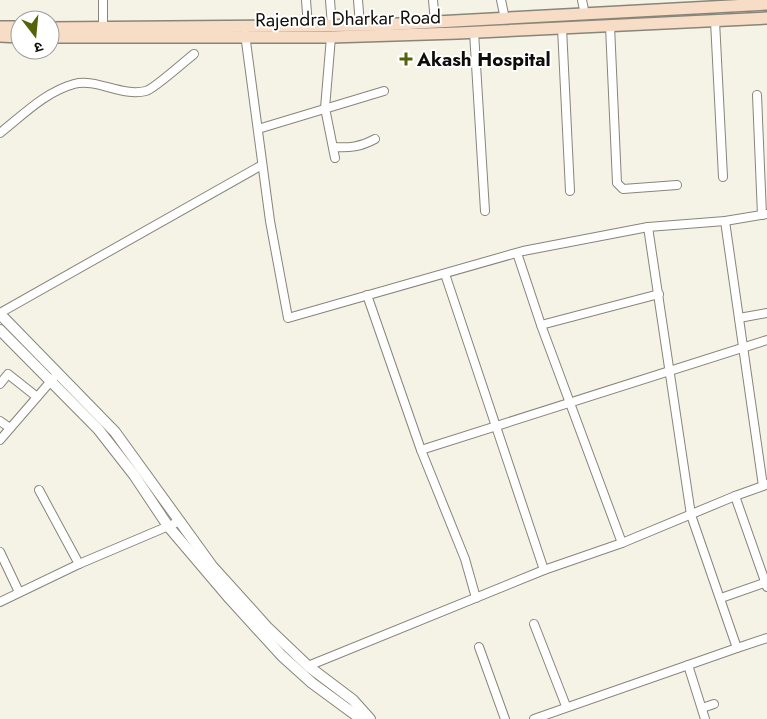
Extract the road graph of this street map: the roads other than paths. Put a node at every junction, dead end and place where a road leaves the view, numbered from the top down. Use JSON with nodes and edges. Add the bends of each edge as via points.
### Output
{"nodes":[{"id":1,"x":103,"y":0,"type":"edge"},
{"id":2,"x":306,"y":0,"type":"edge"},
{"id":3,"x":330,"y":0,"type":"edge"},
{"id":4,"x":358,"y":0,"type":"edge"},
{"id":5,"x":433,"y":0,"type":"edge"},
{"id":6,"x":501,"y":0,"type":"edge"},
{"id":7,"x":582,"y":0,"type":"edge"},
{"id":8,"x":767,"y":4,"type":"edge"},
{"id":9,"x":584,"y":15,"type":"junction"},
{"id":10,"x":767,"y":18,"type":"edge"},
{"id":11,"x":505,"y":19,"type":"junction"},
{"id":12,"x":715,"y":21,"type":"junction"},
{"id":13,"x":435,"y":22,"type":"junction"},
{"id":14,"x":308,"y":26,"type":"junction"},
{"id":15,"x":360,"y":26,"type":"junction"},
{"id":16,"x":610,"y":26,"type":"junction"},
{"id":17,"x":562,"y":28,"type":"junction"},
{"id":18,"x":60,"y":29,"type":"edge"},
{"id":19,"x":380,"y":30,"type":"junction"},
{"id":20,"x":103,"y":32,"type":"junction"},
{"id":21,"x":246,"y":32,"type":"junction"},
{"id":22,"x":332,"y":32,"type":"junction"},
{"id":23,"x":474,"y":32,"type":"junction"},
{"id":24,"x":60,"y":36,"type":"edge"},
{"id":25,"x":194,"y":54,"type":"dead end"},
{"id":26,"x":384,"y":91,"type":"dead end"},
{"id":27,"x":757,"y":95,"type":"dead end"},
{"id":28,"x":325,"y":108,"type":"junction"},
{"id":29,"x":258,"y":129,"type":"junction"},
{"id":30,"x":0,"y":132,"type":"edge"},
{"id":31,"x":375,"y":139,"type":"dead end"},
{"id":32,"x":333,"y":147,"type":"junction"},
{"id":33,"x":335,"y":158,"type":"dead end"},
{"id":34,"x":262,"y":165,"type":"junction"},
{"id":35,"x":723,"y":177,"type":"dead end"},
{"id":36,"x":677,"y":185,"type":"dead end"},
{"id":37,"x":570,"y":191,"type":"dead end"},
{"id":38,"x":485,"y":211,"type":"dead end"},
{"id":39,"x":765,"y":215,"type":"edge"},
{"id":40,"x":725,"y":221,"type":"junction"},
{"id":41,"x":648,"y":227,"type":"junction"},
{"id":42,"x":517,"y":253,"type":"junction"},
{"id":43,"x":445,"y":274,"type":"junction"},
{"id":44,"x":659,"y":294,"type":"junction"},
{"id":45,"x":367,"y":295,"type":"junction"},
{"id":46,"x":767,"y":313,"type":"edge"},
{"id":47,"x":0,"y":314,"type":"edge"},
{"id":48,"x":739,"y":318,"type":"junction"},
{"id":49,"x":541,"y":325,"type":"junction"},
{"id":50,"x":4,"y":328,"type":"edge"},
{"id":51,"x":767,"y":340,"type":"edge"},
{"id":52,"x":743,"y":347,"type":"junction"},
{"id":53,"x":670,"y":372,"type":"junction"},
{"id":54,"x":54,"y":377,"type":"junction"},
{"id":55,"x":0,"y":384,"type":"edge"},
{"id":56,"x":37,"y":396,"type":"junction"},
{"id":57,"x":570,"y":403,"type":"junction"},
{"id":58,"x":0,"y":421,"type":"edge"},
{"id":59,"x":496,"y":425,"type":"junction"},
{"id":60,"x":10,"y":428,"type":"junction"},
{"id":61,"x":0,"y":440,"type":"edge"},
{"id":62,"x":421,"y":450,"type":"junction"},
{"id":63,"x":765,"y":485,"type":"edge"},
{"id":64,"x":39,"y":490,"type":"dead end"},
{"id":65,"x":735,"y":496,"type":"junction"},
{"id":66,"x":691,"y":515,"type":"junction"},
{"id":67,"x":173,"y":524,"type":"junction"},
{"id":68,"x":622,"y":543,"type":"junction"},
{"id":69,"x":0,"y":552,"type":"edge"},
{"id":70,"x":79,"y":564,"type":"junction"},
{"id":71,"x":544,"y":570,"type":"junction"},
{"id":72,"x":766,"y":584,"type":"edge"},
{"id":73,"x":19,"y":592,"type":"junction"},
{"id":74,"x":476,"y":598,"type":"junction"},
{"id":75,"x":721,"y":598,"type":"junction"},
{"id":76,"x":0,"y":602,"type":"edge"},
{"id":77,"x":534,"y":624,"type":"dead end"},
{"id":78,"x":767,"y":638,"type":"edge"},
{"id":79,"x":479,"y":647,"type":"dead end"},
{"id":80,"x":737,"y":648,"type":"junction"},
{"id":81,"x":688,"y":665,"type":"junction"},
{"id":82,"x":308,"y":666,"type":"junction"},
{"id":83,"x":714,"y":704,"type":"dead end"},
{"id":84,"x":566,"y":706,"type":"junction"},
{"id":85,"x":702,"y":708,"type":"junction"},
{"id":86,"x":361,"y":719,"type":"edge"},
{"id":87,"x":370,"y":719,"type":"edge"},
{"id":88,"x":505,"y":719,"type":"edge"},
{"id":89,"x":534,"y":719,"type":"edge"},
{"id":90,"x":705,"y":719,"type":"edge"}],
"edges":[{"from":1,"to":20,"type":"street"},
{"from":2,"to":14,"type":"street"},
{"from":3,"to":22,"type":"street"},
{"from":4,"to":15,"type":"street"},
{"from":5,"to":13,"type":"street"},
{"from":6,"to":11,"type":"street"},
{"from":7,"to":9,"type":"street"},
{"from":8,"to":9,"type":"main road","name":"Rajendra Dharkar Road"},
{"from":9,"to":11,"type":"main road","name":"Rajendra Dharkar Road"},
{"from":10,"to":12,"type":"main road","name":"Rajendra Dharkar Road"},
{"from":11,"to":13,"type":"main road","name":"Rajendra Dharkar Road"},
{"from":12,"to":16,"type":"main road","name":"Rajendra Dharkar Road"},
{"from":12,"to":35,"type":"street"},
{"from":13,"to":19,"type":"main road","name":"Rajendra Dharkar Road"},
{"from":14,"to":21,"type":"main road","name":"Rajendra Dharkar Road"},
{"from":14,"to":22,"type":"main road","name":"Rajendra Dharkar Road"},
{"from":15,"to":19,"type":"main road","name":"Rajendra Dharkar Road"},
{"from":15,"to":22,"type":"main road","name":"Rajendra Dharkar Road"},
{"from":16,"to":17,"type":"main road","name":"Rajendra Dharkar Road"},
{"from":16,"to":36,"type":"street","via":[[617,183],[623,188]]},
{"from":17,"to":23,"type":"main road","name":"Rajendra Dharkar Road"},
{"from":17,"to":37,"type":"street"},
{"from":18,"to":20,"type":"main road","name":"Rajendra Dharkar Road"},
{"from":19,"to":22,"type":"main road","name":"Rajendra Dharkar Road"},
{"from":19,"to":23,"type":"main road","name":"Rajendra Dharkar Road"},
{"from":20,"to":21,"type":"main road","name":"Rajendra Dharkar Road"},
{"from":20,"to":24,"type":"main road","name":"Rajendra Dharkar Road"},
{"from":21,"to":22,"type":"main road","name":"Rajendra Dharkar Road"},
{"from":21,"to":29,"type":"street"},
{"from":22,"to":28,"type":"street"},
{"from":23,"to":38,"type":"street"},
{"from":25,"to":30,"type":"street","via":[[148,91],[130,93],[74,84],[47,96]]},
{"from":26,"to":28,"type":"street"},
{"from":27,"to":39,"type":"street"},
{"from":28,"to":29,"type":"street"},
{"from":28,"to":32,"type":"street"},
{"from":29,"to":34,"type":"street"},
{"from":31,"to":32,"type":"street","via":[[352,148]]},
{"from":32,"to":33,"type":"street"},
{"from":34,"to":45,"type":"street","via":[[288,318]]},
{"from":34,"to":47,"type":"street"},
{"from":39,"to":40,"type":"street"},
{"from":40,"to":41,"type":"street"},
{"from":40,"to":48,"type":"street"},
{"from":41,"to":42,"type":"street"},
{"from":41,"to":44,"type":"street"},
{"from":42,"to":43,"type":"street"},
{"from":42,"to":49,"type":"street"},
{"from":43,"to":45,"type":"street"},
{"from":43,"to":59,"type":"street"},
{"from":44,"to":49,"type":"street"},
{"from":44,"to":53,"type":"street"},
{"from":45,"to":62,"type":"street"},
{"from":46,"to":48,"type":"street"},
{"from":47,"to":50,"type":"street"},
{"from":48,"to":52,"type":"street"},
{"from":49,"to":57,"type":"street"},
{"from":50,"to":54,"type":"street"},
{"from":51,"to":52,"type":"street"},
{"from":52,"to":53,"type":"street"},
{"from":52,"to":63,"type":"street"},
{"from":53,"to":57,"type":"street"},
{"from":53,"to":66,"type":"street"},
{"from":54,"to":56,"type":"street"},
{"from":54,"to":67,"type":"street","via":[[115,432],[134,468]]},
{"from":55,"to":56,"type":"street","via":[[8,374]]},
{"from":56,"to":60,"type":"street"},
{"from":57,"to":59,"type":"street"},
{"from":57,"to":68,"type":"street"},
{"from":58,"to":60,"type":"street"},
{"from":59,"to":62,"type":"street"},
{"from":59,"to":71,"type":"street"},
{"from":60,"to":61,"type":"street"},
{"from":62,"to":74,"type":"street","via":[[465,559]]},
{"from":63,"to":65,"type":"street"},
{"from":64,"to":70,"type":"street"},
{"from":65,"to":66,"type":"street"},
{"from":65,"to":72,"type":"street"},
{"from":66,"to":68,"type":"street"},
{"from":66,"to":75,"type":"street"},
{"from":67,"to":70,"type":"street"},
{"from":67,"to":82,"type":"street"},
{"from":67,"to":86,"type":"street","via":[[230,600],[282,656]]},
{"from":68,"to":71,"type":"street"},
{"from":69,"to":73,"type":"street"},
{"from":70,"to":73,"type":"street"},
{"from":71,"to":74,"type":"street"},
{"from":72,"to":75,"type":"street"},
{"from":73,"to":76,"type":"street"},
{"from":74,"to":82,"type":"street"},
{"from":75,"to":80,"type":"street"},
{"from":77,"to":84,"type":"street"},
{"from":78,"to":80,"type":"street"},
{"from":79,"to":88,"type":"street"},
{"from":80,"to":81,"type":"street"},
{"from":81,"to":84,"type":"street"},
{"from":81,"to":85,"type":"street"},
{"from":82,"to":87,"type":"street","via":[[353,700]]},
{"from":83,"to":85,"type":"street"},
{"from":84,"to":89,"type":"street"},
{"from":85,"to":90,"type":"street"}]}
